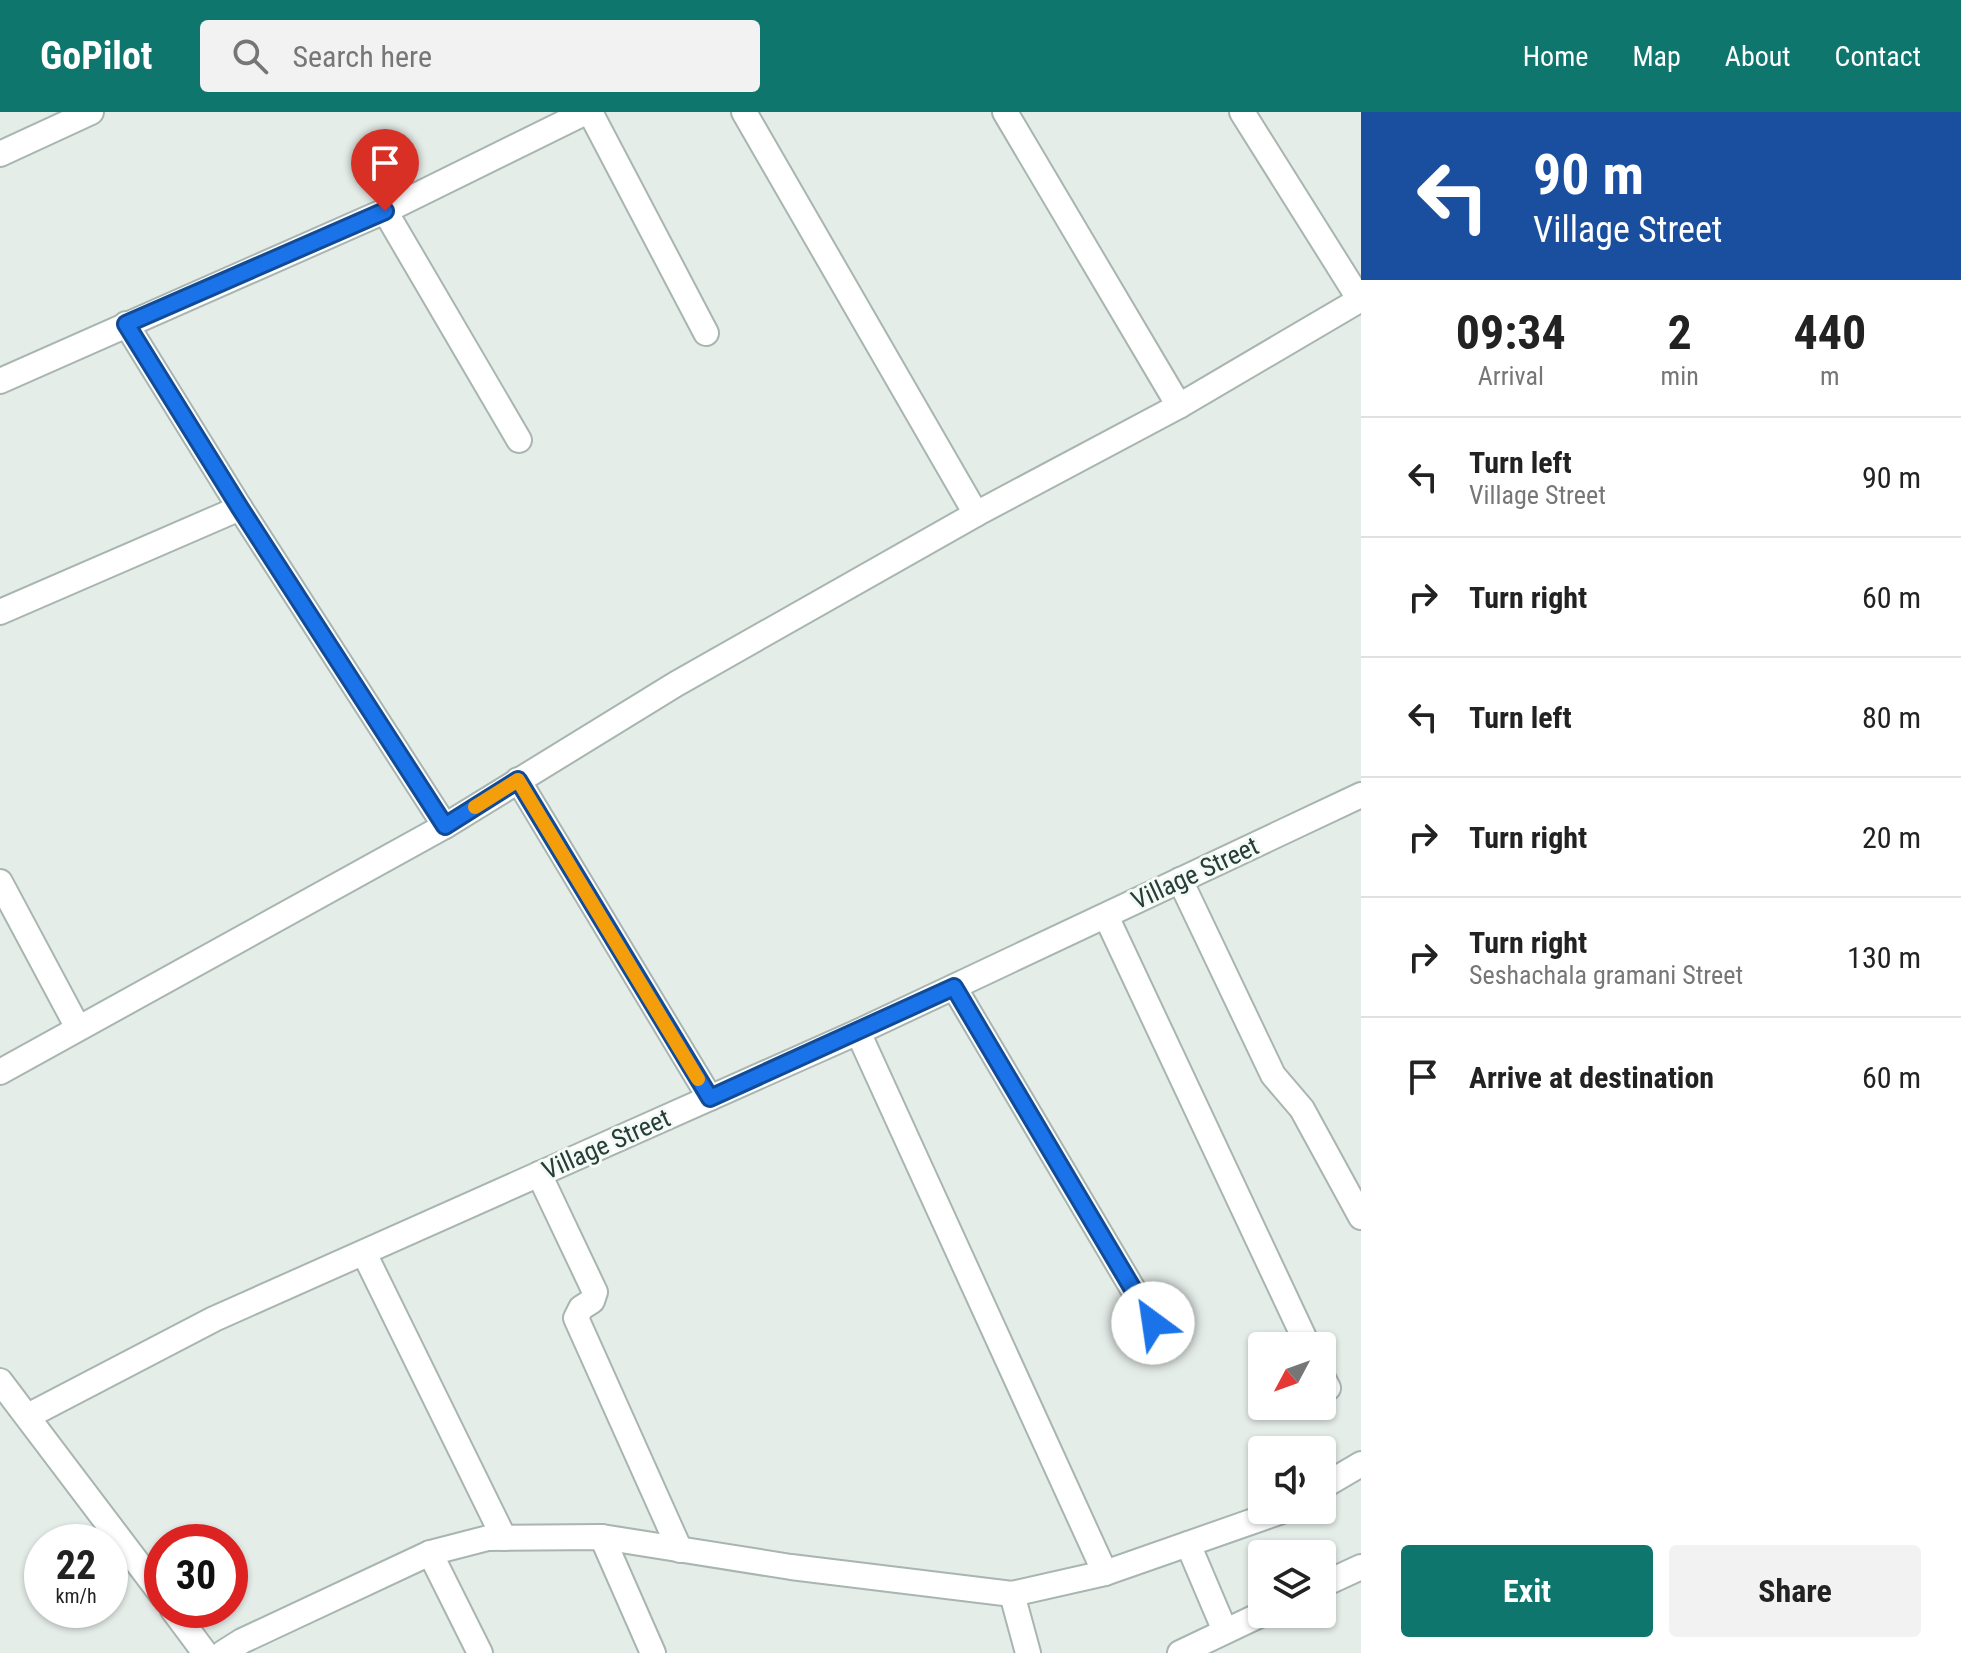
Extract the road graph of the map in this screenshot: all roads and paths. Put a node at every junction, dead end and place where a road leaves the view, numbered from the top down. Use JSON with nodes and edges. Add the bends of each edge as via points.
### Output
{"nodes":[{"id":1,"x":91,"y":112,"type":"edge"},
{"id":2,"x":588,"y":112,"type":"edge"},
{"id":3,"x":744,"y":112,"type":"edge"},
{"id":4,"x":1005,"y":112,"type":"edge"},
{"id":5,"x":1242,"y":112,"type":"edge"},
{"id":6,"x":0,"y":154,"type":"edge"},
{"id":7,"x":385,"y":211,"type":"junction"},
{"id":8,"x":1360,"y":300,"type":"edge"},
{"id":9,"x":126,"y":324,"type":"junction"},
{"id":10,"x":706,"y":333,"type":"dead end"},
{"id":11,"x":0,"y":381,"type":"edge"},
{"id":12,"x":1179,"y":406,"type":"junction"},
{"id":13,"x":519,"y":440,"type":"dead end"},
{"id":14,"x":240,"y":508,"type":"junction"},
{"id":15,"x":976,"y":514,"type":"junction"},
{"id":16,"x":0,"y":612,"type":"edge"},
{"id":17,"x":518,"y":780,"type":"junction"},
{"id":18,"x":1361,"y":795,"type":"edge"},
{"id":19,"x":445,"y":826,"type":"junction"},
{"id":20,"x":1180,"y":880,"type":"junction"},
{"id":21,"x":0,"y":882,"type":"edge"},
{"id":22,"x":1106,"y":916,"type":"junction"},
{"id":23,"x":954,"y":987,"type":"junction"},
{"id":24,"x":78,"y":1028,"type":"junction"},
{"id":25,"x":858,"y":1032,"type":"junction"},
{"id":26,"x":0,"y":1072,"type":"edge"},
{"id":27,"x":710,"y":1098,"type":"junction"},
{"id":28,"x":539,"y":1174,"type":"junction"},
{"id":29,"x":1361,"y":1217,"type":"edge"},
{"id":30,"x":364,"y":1253,"type":"junction"},
{"id":31,"x":1153,"y":1323,"type":"dead end"},
{"id":32,"x":1301,"y":1332,"type":"edge"},
{"id":33,"x":0,"y":1381,"type":"edge"},
{"id":34,"x":28,"y":1416,"type":"junction"},
{"id":35,"x":1361,"y":1464,"type":"edge"},
{"id":36,"x":1336,"y":1479,"type":"edge"},
{"id":37,"x":1248,"y":1523,"type":"edge"},
{"id":38,"x":602,"y":1537,"type":"junction"},
{"id":39,"x":504,"y":1538,"type":"junction"},
{"id":40,"x":1188,"y":1544,"type":"junction"},
{"id":41,"x":680,"y":1550,"type":"junction"},
{"id":42,"x":430,"y":1553,"type":"junction"},
{"id":43,"x":1361,"y":1567,"type":"edge"},
{"id":44,"x":144,"y":1571,"type":"edge"},
{"id":45,"x":1105,"y":1573,"type":"junction"},
{"id":46,"x":1336,"y":1579,"type":"edge"},
{"id":47,"x":1012,"y":1594,"type":"junction"},
{"id":48,"x":1248,"y":1620,"type":"edge"},
{"id":49,"x":186,"y":1628,"type":"edge"},
{"id":50,"x":1225,"y":1631,"type":"junction"},
{"id":51,"x":238,"y":1649,"type":"edge"},
{"id":52,"x":205,"y":1653,"type":"edge"},
{"id":53,"x":480,"y":1653,"type":"edge"},
{"id":54,"x":653,"y":1653,"type":"edge"},
{"id":55,"x":1028,"y":1653,"type":"edge"},
{"id":56,"x":1180,"y":1653,"type":"edge"}],
"edges":[{"from":1,"to":6,"type":"street"},
{"from":2,"to":7,"type":"street"},
{"from":2,"to":10,"type":"street"},
{"from":3,"to":15,"type":"street"},
{"from":4,"to":12,"type":"street"},
{"from":5,"to":8,"type":"street"},
{"from":7,"to":9,"type":"street"},
{"from":7,"to":13,"type":"street"},
{"from":8,"to":12,"type":"street"},
{"from":9,"to":11,"type":"street"},
{"from":9,"to":14,"type":"street"},
{"from":12,"to":15,"type":"street"},
{"from":14,"to":16,"type":"street"},
{"from":14,"to":19,"type":"street"},
{"from":15,"to":17,"type":"street"},
{"from":17,"to":19,"type":"street"},
{"from":17,"to":27,"type":"street"},
{"from":18,"to":20,"type":"street","name":"Village Street"},
{"from":19,"to":24,"type":"street"},
{"from":20,"to":22,"type":"street","name":"Village Street"},
{"from":20,"to":29,"type":"street","via":[[1273,1075],[1302,1109]]},
{"from":21,"to":24,"type":"street"},
{"from":22,"to":23,"type":"street","name":"Village Street"},
{"from":22,"to":32,"type":"street"},
{"from":23,"to":25,"type":"street","name":"Village Street"},
{"from":23,"to":31,"type":"street"},
{"from":24,"to":26,"type":"street"},
{"from":25,"to":27,"type":"street","name":"Village Street"},
{"from":25,"to":45,"type":"street"},
{"from":27,"to":28,"type":"street","name":"Village Street"},
{"from":28,"to":30,"type":"street","name":"Village Street"},
{"from":28,"to":41,"type":"street","via":[[595,1292],[576,1318]]},
{"from":30,"to":34,"type":"street","name":"Village Street","via":[[214,1319]]},
{"from":30,"to":39,"type":"street"},
{"from":33,"to":34,"type":"street"},
{"from":34,"to":44,"type":"street"},
{"from":35,"to":36,"type":"street"},
{"from":37,"to":40,"type":"street"},
{"from":38,"to":39,"type":"street"},
{"from":38,"to":41,"type":"street"},
{"from":38,"to":54,"type":"street"},
{"from":39,"to":42,"type":"street"},
{"from":40,"to":45,"type":"street"},
{"from":40,"to":50,"type":"street"},
{"from":41,"to":47,"type":"street"},
{"from":42,"to":51,"type":"street"},
{"from":42,"to":53,"type":"street"},
{"from":43,"to":46,"type":"street"},
{"from":45,"to":47,"type":"street"},
{"from":47,"to":55,"type":"street"},
{"from":48,"to":50,"type":"street"},
{"from":49,"to":52,"type":"street"},
{"from":50,"to":56,"type":"street"}]}
